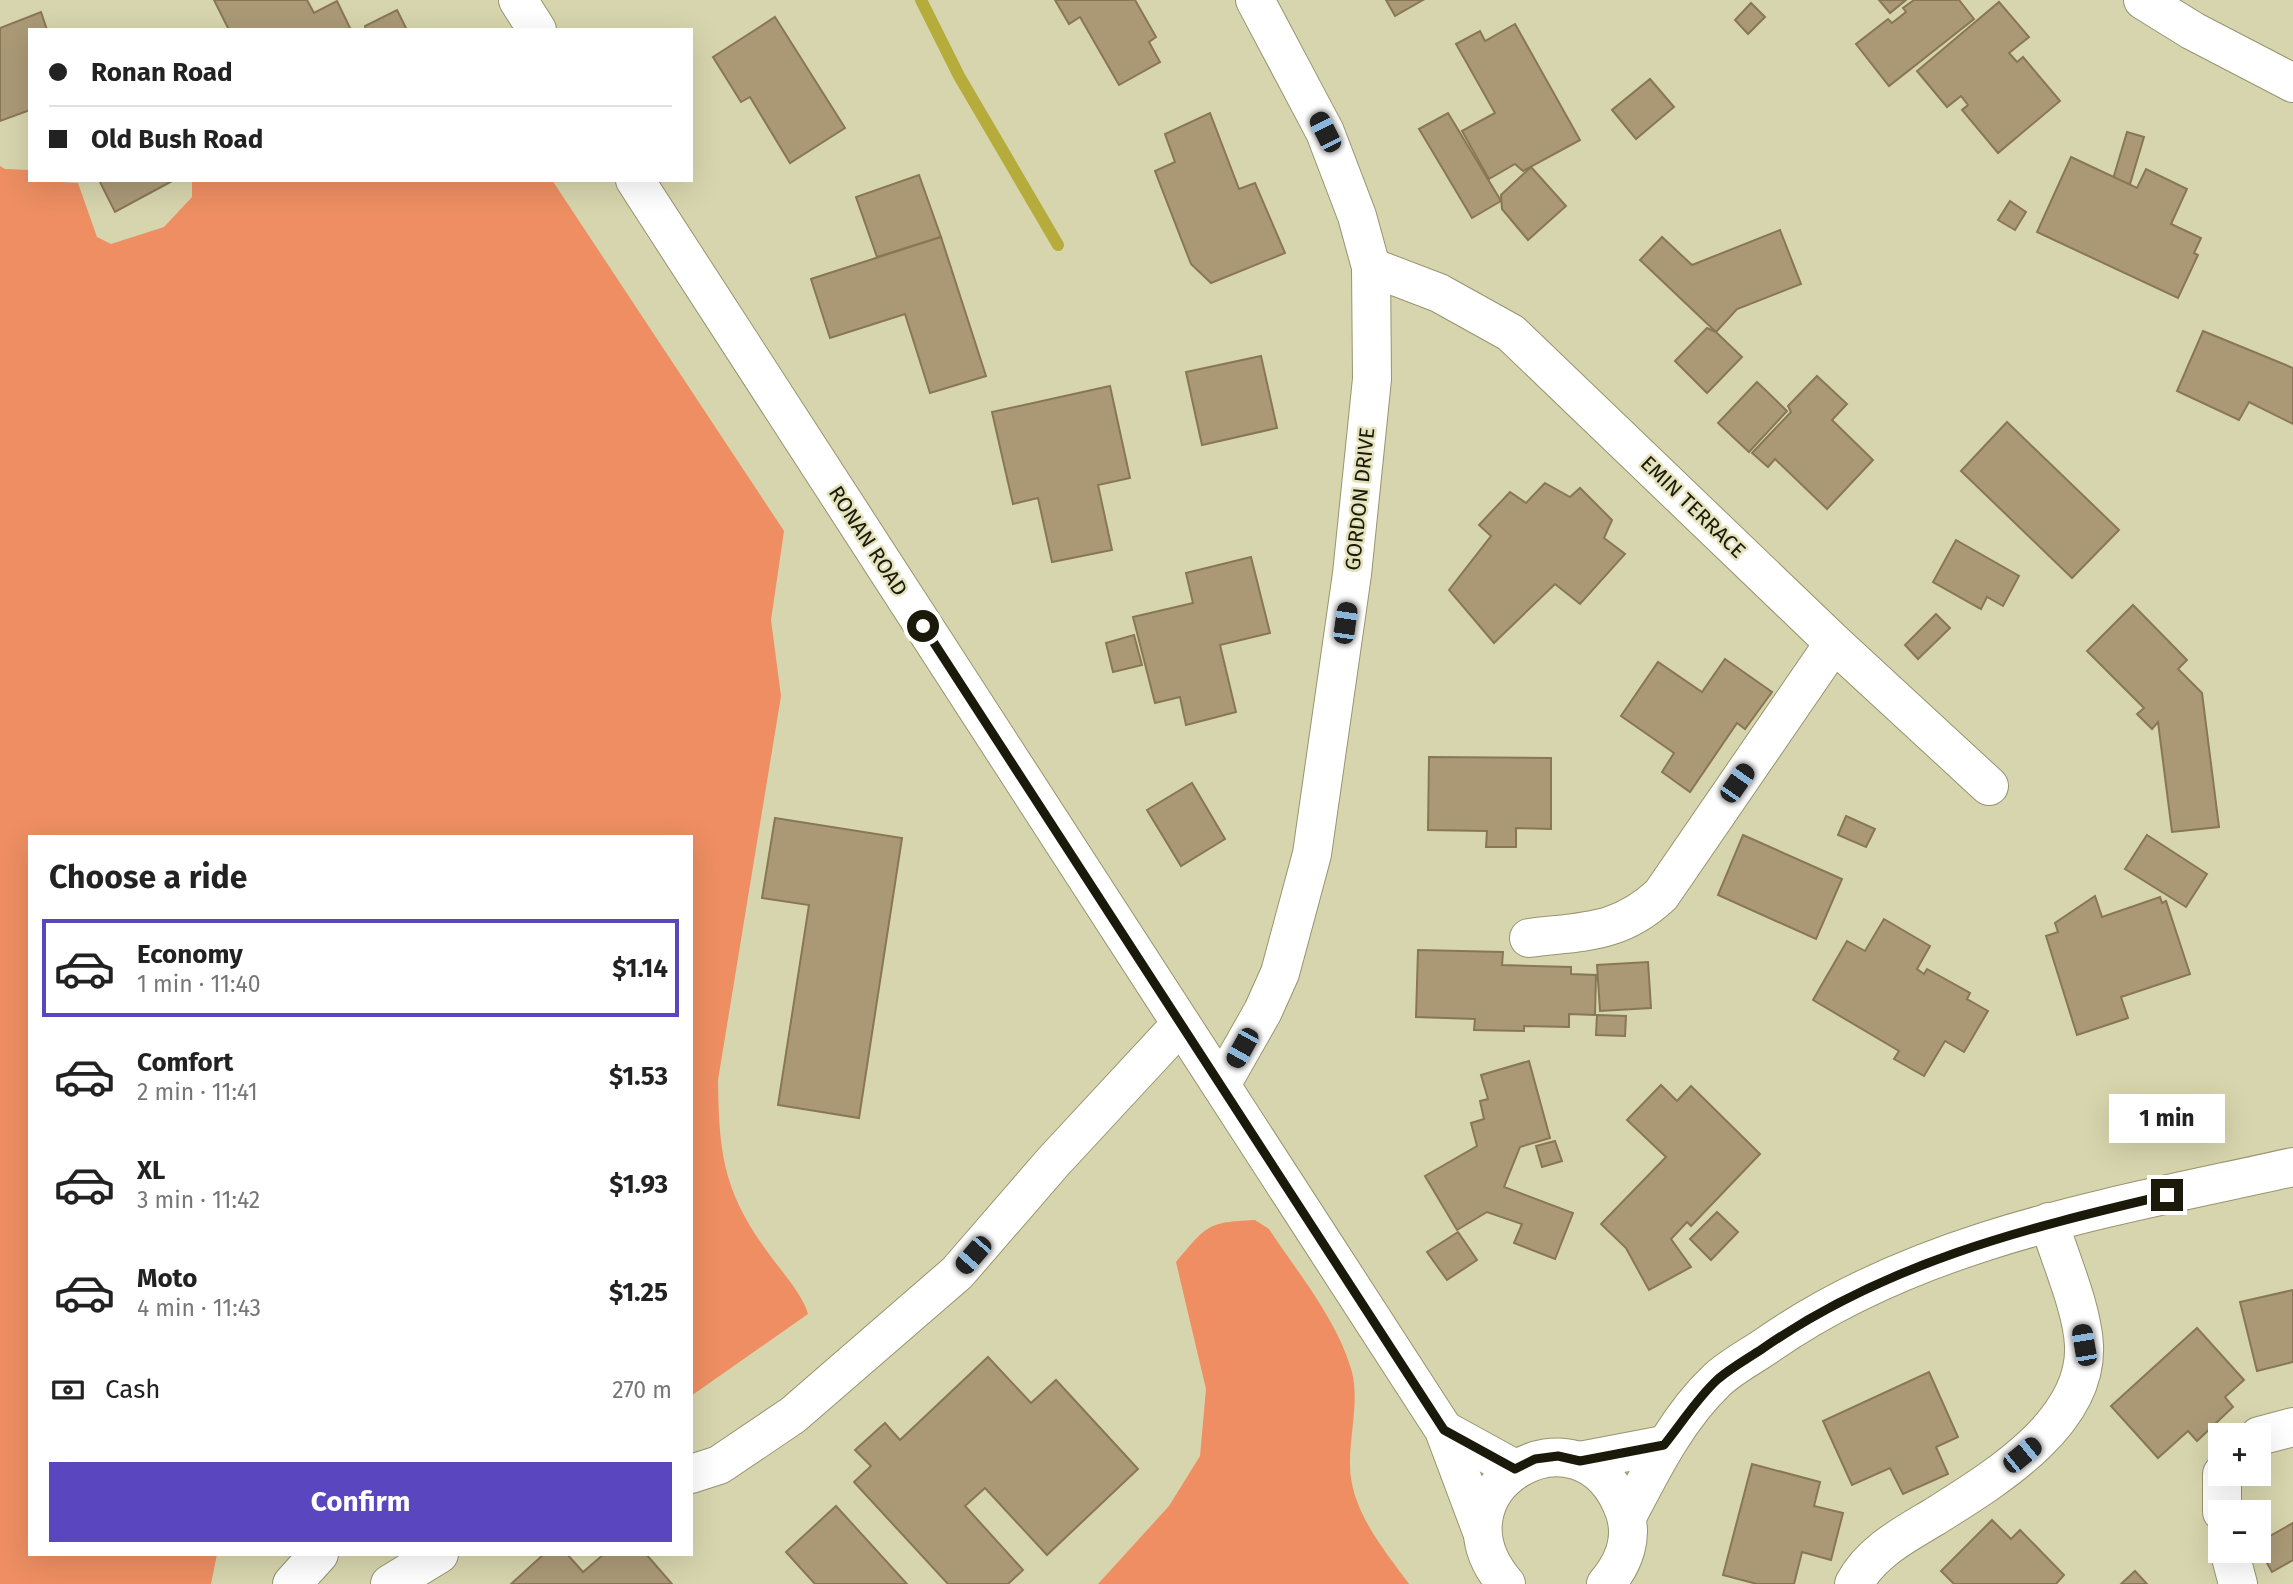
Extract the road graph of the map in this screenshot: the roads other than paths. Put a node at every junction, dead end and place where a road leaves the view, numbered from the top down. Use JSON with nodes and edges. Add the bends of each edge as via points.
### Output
{"nodes":[{"id":1,"x":518,"y":0,"type":"edge"},
{"id":2,"x":1255,"y":0,"type":"edge"},
{"id":3,"x":2143,"y":0,"type":"edge"},
{"id":4,"x":536,"y":28,"type":"edge"},
{"id":5,"x":2293,"y":83,"type":"edge"},
{"id":6,"x":636,"y":182,"type":"edge"},
{"id":7,"x":1371,"y":267,"type":"junction"},
{"id":8,"x":1834,"y":643,"type":"junction"},
{"id":9,"x":1989,"y":786,"type":"dead end"},
{"id":10,"x":1529,"y":938,"type":"dead end"},
{"id":11,"x":1181,"y":1024,"type":"junction"},
{"id":12,"x":1221,"y":1085,"type":"junction"},
{"id":13,"x":2293,"y":1167,"type":"edge"},
{"id":14,"x":2049,"y":1222,"type":"junction"},
{"id":15,"x":2293,"y":1427,"type":"edge"},
{"id":16,"x":1444,"y":1430,"type":"junction"},
{"id":17,"x":2271,"y":1433,"type":"edge"},
{"id":18,"x":1664,"y":1445,"type":"junction"},
{"id":19,"x":1580,"y":1461,"type":"junction"},
{"id":20,"x":1515,"y":1469,"type":"junction"},
{"id":21,"x":693,"y":1473,"type":"edge"},
{"id":22,"x":1627,"y":1517,"type":"junction"},
{"id":23,"x":1481,"y":1529,"type":"junction"},
{"id":24,"x":316,"y":1556,"type":"edge"},
{"id":25,"x":436,"y":1556,"type":"edge"},
{"id":26,"x":2232,"y":1563,"type":"edge"},
{"id":27,"x":1613,"y":1580,"type":"edge"},
{"id":28,"x":292,"y":1584,"type":"edge"},
{"id":29,"x":390,"y":1584,"type":"edge"},
{"id":30,"x":1506,"y":1584,"type":"edge"},
{"id":31,"x":1854,"y":1584,"type":"edge"},
{"id":32,"x":2238,"y":1584,"type":"edge"}],
"edges":[{"from":1,"to":4,"type":"street"},
{"from":2,"to":7,"type":"street","name":"GORDON DRIVE","via":[[1325,132]]},
{"from":3,"to":5,"type":"street"},
{"from":6,"to":11,"type":"street","name":"RONAN ROAD"},
{"from":7,"to":8,"type":"street","name":"EMIN TERRACE","via":[[1439,293],[1511,332]]},
{"from":7,"to":12,"type":"street","name":"GORDON DRIVE","via":[[1368,437],[1312,854],[1280,973]]},
{"from":8,"to":9,"type":"street","name":"EMIN TERRACE"},
{"from":8,"to":10,"type":"street","via":[[1661,895],[1620,924]]},
{"from":11,"to":12,"type":"street","name":"RONAN ROAD"},
{"from":11,"to":21,"type":"street","via":[[957,1273],[793,1415],[719,1465]]},
{"from":12,"to":16,"type":"street","name":"RONAN ROAD"},
{"from":13,"to":14,"type":"street"},
{"from":14,"to":18,"type":"street","via":[[1952,1252],[1857,1291],[1717,1380]]},
{"from":14,"to":31,"type":"street","via":[[2084,1345],[2082,1367],[2068,1405],[2037,1442],[1993,1479],[1892,1543],[1863,1567]]},
{"from":15,"to":17,"type":"street"},
{"from":16,"to":20,"type":"street","name":"RONAN ROAD"},
{"from":16,"to":23,"type":"street","name":"RONAN ROAD"},
{"from":18,"to":19,"type":"street"},
{"from":18,"to":22,"type":"street"},
{"from":19,"to":20,"type":"street","via":[[1558,1456],[1535,1459]]},
{"from":19,"to":22,"type":"street","via":[[1600,1471],[1615,1487]]},
{"from":20,"to":23,"type":"street","via":[[1498,1483]]},
{"from":22,"to":27,"type":"street","via":[[1626,1552]]},
{"from":23,"to":30,"type":"street","name":"RONAN ROAD","via":[[1493,1568]]},
{"from":24,"to":28,"type":"street"},
{"from":25,"to":29,"type":"street"},
{"from":26,"to":32,"type":"street"}]}
